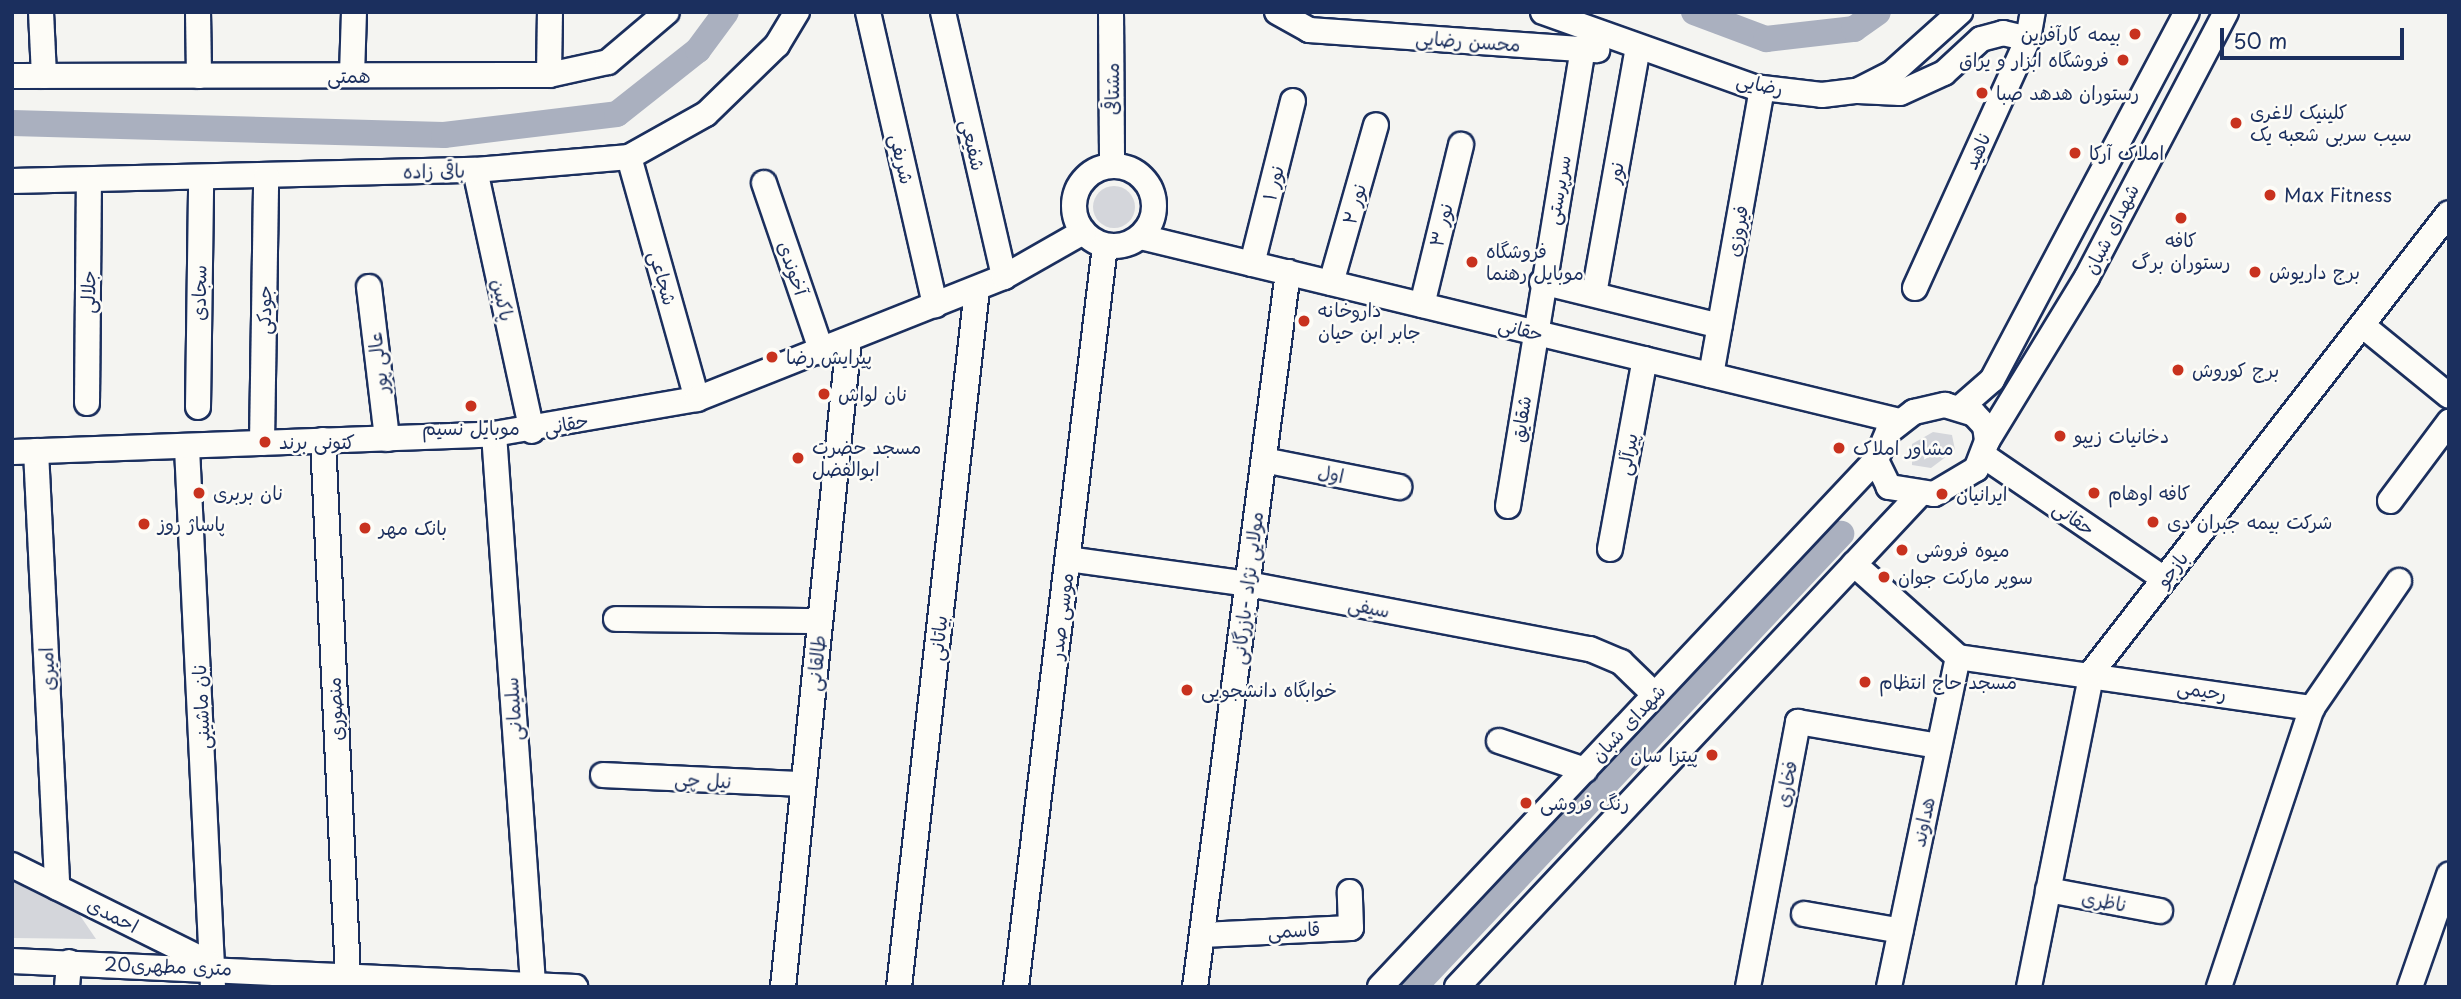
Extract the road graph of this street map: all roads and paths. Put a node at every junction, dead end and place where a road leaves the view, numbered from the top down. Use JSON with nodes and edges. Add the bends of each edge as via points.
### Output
{"nodes":[{"id":1,"x":41,"y":12,"type":"edge"},
{"id":2,"x":198,"y":12,"type":"edge"},
{"id":3,"x":354,"y":12,"type":"edge"},
{"id":4,"x":550,"y":12,"type":"edge"},
{"id":5,"x":667,"y":12,"type":"edge"},
{"id":6,"x":797,"y":12,"type":"edge"},
{"id":7,"x":868,"y":12,"type":"edge"},
{"id":8,"x":943,"y":12,"type":"edge"},
{"id":9,"x":1111,"y":12,"type":"edge"},
{"id":10,"x":1278,"y":12,"type":"edge"},
{"id":11,"x":1544,"y":12,"type":"edge"},
{"id":12,"x":1960,"y":12,"type":"edge"},
{"id":13,"x":2033,"y":12,"type":"edge"},
{"id":14,"x":2187,"y":12,"type":"edge"},
{"id":15,"x":2226,"y":12,"type":"edge"},
{"id":16,"x":2028,"y":39,"type":"junction"},
{"id":17,"x":1583,"y":49,"type":"junction"},
{"id":18,"x":1637,"y":52,"type":"junction"},
{"id":19,"x":1663,"y":54,"type":"junction"},
{"id":20,"x":352,"y":75,"type":"junction"},
{"id":21,"x":549,"y":75,"type":"junction"},
{"id":22,"x":12,"y":76,"type":"edge"},
{"id":23,"x":44,"y":76,"type":"junction"},
{"id":24,"x":199,"y":76,"type":"junction"},
{"id":25,"x":1762,"y":88,"type":"junction"},
{"id":26,"x":1857,"y":90,"type":"junction"},
{"id":27,"x":1293,"y":102,"type":"dead end"},
{"id":28,"x":1376,"y":125,"type":"dead end"},
{"id":29,"x":1461,"y":145,"type":"dead end"},
{"id":30,"x":629,"y":157,"type":"junction"},
{"id":31,"x":1112,"y":166,"type":"junction"},
{"id":32,"x":475,"y":170,"type":"junction"},
{"id":33,"x":266,"y":176,"type":"junction"},
{"id":34,"x":201,"y":178,"type":"junction"},
{"id":35,"x":89,"y":180,"type":"junction"},
{"id":36,"x":12,"y":181,"type":"edge"},
{"id":37,"x":764,"y":183,"type":"dead end"},
{"id":38,"x":2449,"y":213,"type":"edge"},
{"id":39,"x":1083,"y":232,"type":"junction"},
{"id":40,"x":1141,"y":237,"type":"junction"},
{"id":41,"x":1105,"y":246,"type":"junction"},
{"id":42,"x":1252,"y":264,"type":"junction"},
{"id":43,"x":1287,"y":272,"type":"junction"},
{"id":44,"x":1004,"y":277,"type":"junction"},
{"id":45,"x":1542,"y":282,"type":"junction"},
{"id":46,"x":1331,"y":283,"type":"junction"},
{"id":47,"x":369,"y":287,"type":"dead end"},
{"id":48,"x":1915,"y":288,"type":"dead end"},
{"id":49,"x":977,"y":289,"type":"junction"},
{"id":50,"x":1594,"y":294,"type":"junction"},
{"id":51,"x":935,"y":305,"type":"junction"},
{"id":52,"x":1422,"y":305,"type":"junction"},
{"id":53,"x":2362,"y":324,"type":"junction"},
{"id":54,"x":1720,"y":326,"type":"junction"},
{"id":55,"x":1534,"y":332,"type":"junction"},
{"id":56,"x":849,"y":340,"type":"junction"},
{"id":57,"x":822,"y":352,"type":"junction"},
{"id":58,"x":1645,"y":359,"type":"junction"},
{"id":59,"x":1711,"y":375,"type":"junction"},
{"id":60,"x":2449,"y":396,"type":"edge"},
{"id":61,"x":697,"y":399,"type":"junction"},
{"id":62,"x":87,"y":403,"type":"dead end"},
{"id":63,"x":198,"y":407,"type":"dead end"},
{"id":64,"x":1961,"y":407,"type":"junction"},
{"id":65,"x":1900,"y":421,"type":"junction"},
{"id":66,"x":2449,"y":422,"type":"edge"},
{"id":67,"x":532,"y":430,"type":"junction"},
{"id":68,"x":494,"y":434,"type":"junction"},
{"id":69,"x":387,"y":439,"type":"junction"},
{"id":70,"x":323,"y":440,"type":"junction"},
{"id":71,"x":262,"y":443,"type":"junction"},
{"id":72,"x":187,"y":448,"type":"junction"},
{"id":73,"x":1986,"y":448,"type":"junction"},
{"id":74,"x":24,"y":452,"type":"edge"},
{"id":75,"x":1264,"y":460,"type":"junction"},
{"id":76,"x":1876,"y":460,"type":"junction"},
{"id":77,"x":1399,"y":487,"type":"dead end"},
{"id":78,"x":1918,"y":496,"type":"junction"},
{"id":79,"x":2390,"y":501,"type":"dead end"},
{"id":80,"x":1508,"y":506,"type":"dead end"},
{"id":81,"x":1610,"y":549,"type":"dead end"},
{"id":82,"x":1068,"y":559,"type":"junction"},
{"id":83,"x":1854,"y":564,"type":"junction"},
{"id":84,"x":2164,"y":579,"type":"junction"},
{"id":85,"x":2399,"y":581,"type":"dead end"},
{"id":86,"x":1248,"y":584,"type":"junction"},
{"id":87,"x":616,"y":619,"type":"dead end"},
{"id":88,"x":820,"y":621,"type":"junction"},
{"id":89,"x":1958,"y":657,"type":"junction"},
{"id":90,"x":2092,"y":672,"type":"junction"},
{"id":91,"x":1655,"y":695,"type":"junction"},
{"id":92,"x":2312,"y":708,"type":"junction"},
{"id":93,"x":1499,"y":741,"type":"dead end"},
{"id":94,"x":1939,"y":746,"type":"junction"},
{"id":95,"x":1585,"y":770,"type":"junction"},
{"id":96,"x":603,"y":775,"type":"dead end"},
{"id":97,"x":803,"y":784,"type":"junction"},
{"id":98,"x":12,"y":865,"type":"edge"},
{"id":99,"x":2449,"y":875,"type":"edge"},
{"id":100,"x":57,"y":887,"type":"junction"},
{"id":101,"x":2048,"y":890,"type":"junction"},
{"id":102,"x":1350,"y":892,"type":"dead end"},
{"id":103,"x":2160,"y":911,"type":"dead end"},
{"id":104,"x":1804,"y":914,"type":"dead end"},
{"id":105,"x":1901,"y":930,"type":"junction"},
{"id":106,"x":1202,"y":934,"type":"junction"},
{"id":107,"x":12,"y":961,"type":"edge"},
{"id":108,"x":69,"y":962,"type":"junction"},
{"id":109,"x":214,"y":976,"type":"edge"},
{"id":110,"x":348,"y":977,"type":"junction"},
{"id":111,"x":533,"y":984,"type":"junction"},
{"id":112,"x":67,"y":987,"type":"edge"},
{"id":113,"x":575,"y":987,"type":"edge"},
{"id":114,"x":783,"y":987,"type":"edge"},
{"id":115,"x":899,"y":987,"type":"edge"},
{"id":116,"x":1016,"y":987,"type":"edge"},
{"id":117,"x":1195,"y":987,"type":"edge"},
{"id":118,"x":1380,"y":987,"type":"edge"},
{"id":119,"x":1457,"y":987,"type":"edge"},
{"id":120,"x":1748,"y":987,"type":"edge"},
{"id":121,"x":1889,"y":987,"type":"edge"},
{"id":122,"x":2029,"y":987,"type":"edge"},
{"id":123,"x":2219,"y":987,"type":"edge"},
{"id":124,"x":2410,"y":987,"type":"edge"}],
"edges":[{"from":1,"to":23,"type":"street"},
{"from":2,"to":24,"type":"street"},
{"from":3,"to":20,"type":"street"},
{"from":4,"to":21,"type":"street"},
{"from":5,"to":21,"type":"street","name":"همتی","via":[[608,62]]},
{"from":6,"to":30,"type":"street","name":"باقی زاده","via":[[777,45],[706,114]]},
{"from":7,"to":51,"type":"street","name":"شریفی"},
{"from":8,"to":44,"type":"street","name":"شفیعی"},
{"from":9,"to":31,"type":"street","name":"مشتاقی"},
{"from":10,"to":17,"type":"street","name":"محسن رضایی","via":[[1309,30]]},
{"from":11,"to":19,"type":"street","name":"رضایی"},
{"from":12,"to":26,"type":"street","name":"رضایی","via":[[1913,57]]},
{"from":13,"to":16,"type":"street","name":"ناهید"},
{"from":14,"to":64,"type":"street","name":"شهدای شبان","via":[[1992,380]]},
{"from":15,"to":73,"type":"street","name":"شهدای شبان","via":[[2087,277]]},
{"from":16,"to":26,"type":"street","via":[[2003,33],[1981,39],[1944,73],[1900,93]]},
{"from":16,"to":48,"type":"street","name":"ناهید"},
{"from":17,"to":18,"type":"street","name":"محسن رضایی"},
{"from":17,"to":45,"type":"street","name":"سرپرستی"},
{"from":18,"to":19,"type":"street","name":"محسن رضایی"},
{"from":18,"to":50,"type":"street","name":"نور"},
{"from":19,"to":25,"type":"street","name":"رضایی"},
{"from":20,"to":21,"type":"street","name":"همتی"},
{"from":20,"to":24,"type":"street","name":"همتی"},
{"from":22,"to":23,"type":"street","name":"همتی"},
{"from":23,"to":24,"type":"street","name":"همتی"},
{"from":25,"to":26,"type":"street","name":"رضایی","via":[[1822,95]]},
{"from":25,"to":54,"type":"street","name":"فیروزی"},
{"from":27,"to":42,"type":"street","name":"نور ۱"},
{"from":28,"to":46,"type":"street","name":"نور ۲"},
{"from":29,"to":52,"type":"street","name":"نور ۳"},
{"from":30,"to":32,"type":"street","name":"باقی زاده"},
{"from":30,"to":61,"type":"street","name":"شجاعی"},
{"from":31,"to":39,"type":"street","via":[[1080,184],[1073,209]]},
{"from":31,"to":40,"type":"street","via":[[1133,171],[1154,196],[1153,218]]},
{"from":32,"to":33,"type":"street","name":"باقی زاده"},
{"from":32,"to":67,"type":"street","name":"پاکبین"},
{"from":33,"to":34,"type":"street","name":"باقی زاده"},
{"from":33,"to":71,"type":"street","name":"جودکی"},
{"from":34,"to":35,"type":"street","name":"باقی زاده"},
{"from":34,"to":63,"type":"street","name":"سجادی"},
{"from":35,"to":36,"type":"street","name":"باقی زاده"},
{"from":35,"to":62,"type":"street","name":"جلالی"},
{"from":37,"to":57,"type":"street","name":"آخوندی"},
{"from":38,"to":53,"type":"street","name":"بازجو"},
{"from":39,"to":41,"type":"street"},
{"from":39,"to":44,"type":"street","name":"حقانی"},
{"from":40,"to":41,"type":"street"},
{"from":40,"to":42,"type":"street","name":"حقانی"},
{"from":41,"to":82,"type":"street","name":"موسی صدر"},
{"from":42,"to":43,"type":"street","name":"حقانی"},
{"from":43,"to":46,"type":"street","name":"حقانی"},
{"from":43,"to":75,"type":"street","name":"مولایی نژاد -بازرگانی"},
{"from":44,"to":49,"type":"street","name":"حقانی"},
{"from":45,"to":50,"type":"street"},
{"from":45,"to":55,"type":"street","name":"سرپرستی"},
{"from":46,"to":52,"type":"street","name":"حقانی"},
{"from":47,"to":69,"type":"street","name":"عالی پور"},
{"from":49,"to":51,"type":"street","name":"حقانی"},
{"from":49,"to":115,"type":"street","name":"بیاتانی"},
{"from":50,"to":54,"type":"street"},
{"from":51,"to":56,"type":"street","name":"حقانی"},
{"from":52,"to":55,"type":"street","name":"حقانی"},
{"from":53,"to":60,"type":"street"},
{"from":53,"to":84,"type":"street","name":"بازجو"},
{"from":54,"to":59,"type":"street","name":"فیروزی"},
{"from":55,"to":58,"type":"street","name":"حقانی"},
{"from":55,"to":80,"type":"street","name":"شقایق"},
{"from":56,"to":57,"type":"street","name":"حقانی"},
{"from":56,"to":88,"type":"street","name":"طالقانی"},
{"from":57,"to":61,"type":"street","name":"حقانی"},
{"from":58,"to":59,"type":"street","name":"حقانی"},
{"from":58,"to":81,"type":"street","name":"پیرآلی"},
{"from":59,"to":65,"type":"street","name":"حقانی"},
{"from":61,"to":67,"type":"street","name":"حقانی"},
{"from":64,"to":65,"type":"street","via":[[1929,407]]},
{"from":64,"to":73,"type":"street","via":[[1984,426]]},
{"from":65,"to":76,"type":"street"},
{"from":66,"to":79,"type":"street"},
{"from":67,"to":68,"type":"street","name":"حقانی"},
{"from":68,"to":69,"type":"street","name":"حقانی"},
{"from":68,"to":111,"type":"street","name":"سلیمانی"},
{"from":69,"to":70,"type":"street","name":"حقانی"},
{"from":70,"to":71,"type":"street","name":"حقانی"},
{"from":70,"to":110,"type":"street","name":"منصوری"},
{"from":71,"to":72,"type":"street","name":"حقانی"},
{"from":72,"to":74,"type":"street","name":"حقانی"},
{"from":72,"to":109,"type":"street","name":"نان ماشینی"},
{"from":73,"to":78,"type":"street","via":[[1964,480]]},
{"from":73,"to":84,"type":"street","name":"حقانی"},
{"from":74,"to":100,"type":"street","name":"امیری"},
{"from":75,"to":77,"type":"street","name":"اول"},
{"from":75,"to":86,"type":"street","name":"مولایی نژاد -بازرگانی"},
{"from":76,"to":78,"type":"street","via":[[1889,487]]},
{"from":76,"to":91,"type":"street","name":"شهدای شبان"},
{"from":78,"to":83,"type":"street"},
{"from":82,"to":86,"type":"street","name":"سیفی"},
{"from":82,"to":116,"type":"street","name":"موسی صدر"},
{"from":83,"to":89,"type":"street"},
{"from":83,"to":119,"type":"street"},
{"from":84,"to":90,"type":"street","name":"بازجو"},
{"from":85,"to":92,"type":"street"},
{"from":86,"to":91,"type":"street","name":"سیفی","via":[[1590,649],[1621,662]]},
{"from":86,"to":106,"type":"street","name":"مولایی نژاد -بازرگانی"},
{"from":87,"to":88,"type":"street"},
{"from":88,"to":97,"type":"street","name":"طالقانی"},
{"from":89,"to":90,"type":"street","name":"رحیمی"},
{"from":89,"to":94,"type":"street","name":"هداوند"},
{"from":90,"to":92,"type":"street","name":"رحیمی"},
{"from":90,"to":101,"type":"street","name":"بازجو"},
{"from":91,"to":95,"type":"street","name":"شهدای شبان"},
{"from":92,"to":123,"type":"street"},
{"from":93,"to":95,"type":"street"},
{"from":94,"to":105,"type":"street","name":"هداوند"},
{"from":94,"to":120,"type":"street","name":"فخاری","via":[[1798,722]]},
{"from":95,"to":118,"type":"street","name":"شهدای شبان"},
{"from":96,"to":97,"type":"street","name":"نیل چی"},
{"from":97,"to":114,"type":"street","name":"طالقانی"},
{"from":98,"to":100,"type":"street","name":"احمدی"},
{"from":99,"to":124,"type":"street"},
{"from":100,"to":109,"type":"street","name":"احمدی"},
{"from":101,"to":103,"type":"street","name":"ناظری"},
{"from":101,"to":122,"type":"street","name":"بازجو"},
{"from":102,"to":106,"type":"street","name":"قاسمی","via":[[1350,928]]},
{"from":104,"to":105,"type":"street"},
{"from":105,"to":121,"type":"street","name":"هداوند"},
{"from":106,"to":117,"type":"street","name":"مولایی نژاد -بازرگانی"},
{"from":107,"to":108,"type":"street","name":"20متری مطهری"},
{"from":108,"to":109,"type":"street","name":"20متری مطهری"},
{"from":108,"to":112,"type":"street"},
{"from":109,"to":110,"type":"street","name":"20متری مطهری"},
{"from":110,"to":111,"type":"street","name":"20متری مطهری"},
{"from":111,"to":113,"type":"street","name":"20متری مطهری"}]}
